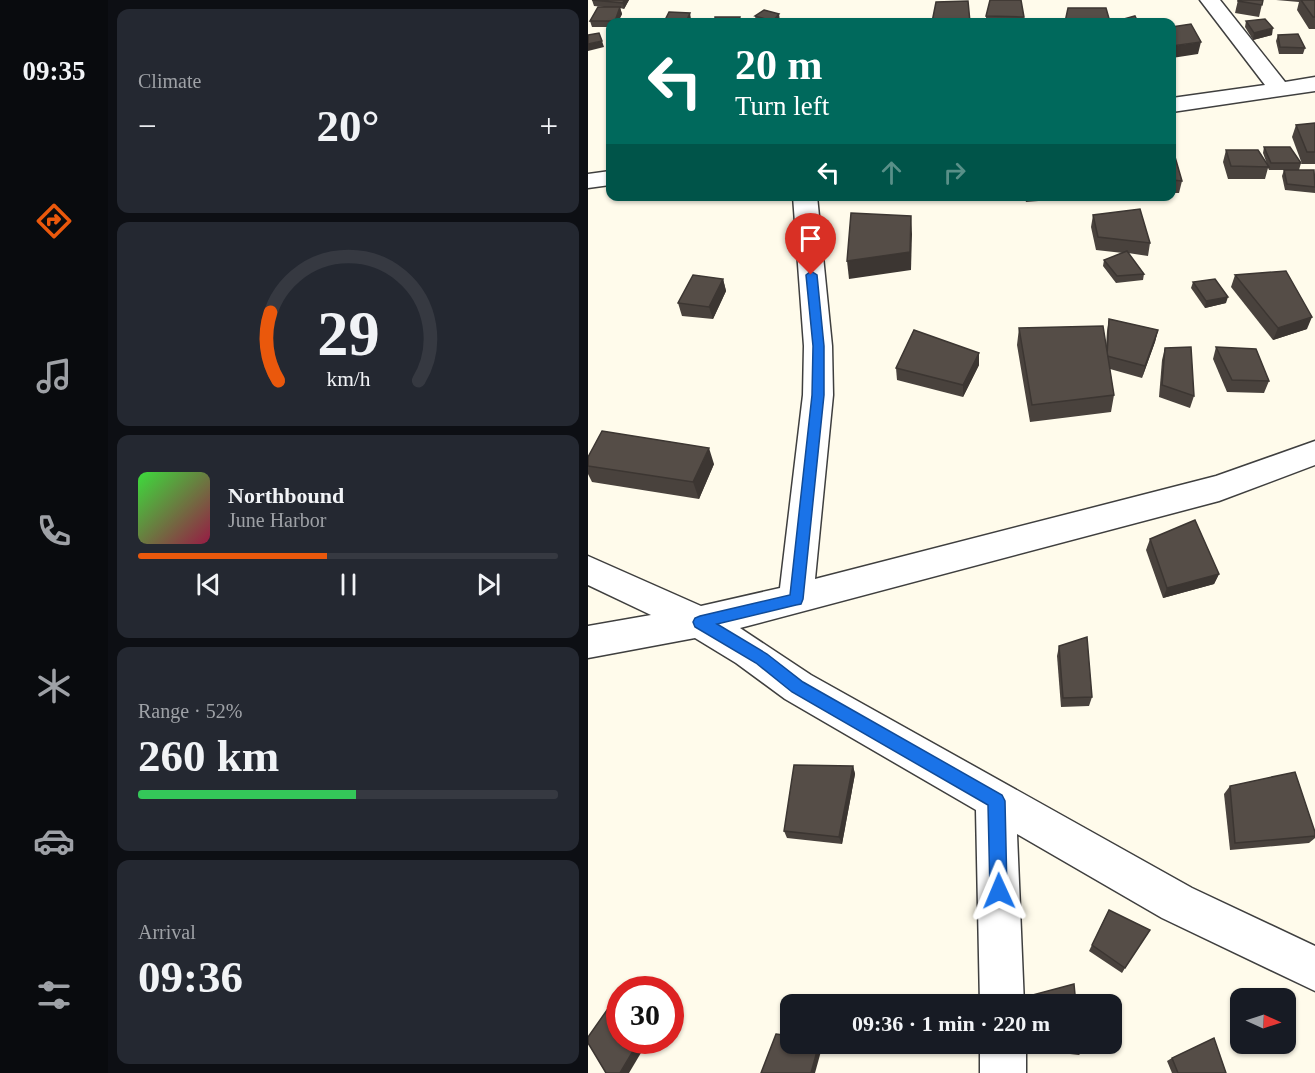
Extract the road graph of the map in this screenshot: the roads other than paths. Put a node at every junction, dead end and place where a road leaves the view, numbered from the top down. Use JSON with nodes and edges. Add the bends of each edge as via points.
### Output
{"nodes":[{"id":1,"x":1210,"y":0,"type":"edge"},
{"id":2,"x":1296,"y":86,"type":"edge"},
{"id":3,"x":1176,"y":104,"type":"edge"},
{"id":4,"x":1315,"y":109,"type":"edge"},
{"id":5,"x":588,"y":158,"type":"edge"},
{"id":6,"x":588,"y":170,"type":"edge"},
{"id":7,"x":606,"y":179,"type":"edge"},
{"id":8,"x":588,"y":181,"type":"edge"},
{"id":9,"x":805,"y":201,"type":"edge"},
{"id":10,"x":1315,"y":453,"type":"edge"},
{"id":11,"x":588,"y":570,"type":"edge"},
{"id":12,"x":796,"y":599,"type":"junction"},
{"id":13,"x":700,"y":622,"type":"junction"},
{"id":14,"x":588,"y":642,"type":"edge"},
{"id":15,"x":996,"y":801,"type":"junction"},
{"id":16,"x":1315,"y":969,"type":"edge"},
{"id":17,"x":1002,"y":994,"type":"edge"},
{"id":18,"x":1003,"y":1054,"type":"edge"},
{"id":19,"x":1004,"y":1073,"type":"edge"}],
"edges":[{"from":1,"to":2,"type":"street"},
{"from":2,"to":3,"type":"street"},
{"from":2,"to":4,"type":"street"},
{"from":5,"to":6,"type":"street"},
{"from":7,"to":8,"type":"street"},
{"from":9,"to":12,"type":"street","via":[[819,346],[818,395]]},
{"from":10,"to":12,"type":"street","via":[[1219,488]]},
{"from":11,"to":13,"type":"street"},
{"from":12,"to":13,"type":"street"},
{"from":13,"to":14,"type":"street"},
{"from":13,"to":15,"type":"street","via":[[762,658],[798,687]]},
{"from":15,"to":16,"type":"street","via":[[1177,903]]},
{"from":15,"to":17,"type":"street"},
{"from":18,"to":19,"type":"street"}]}
